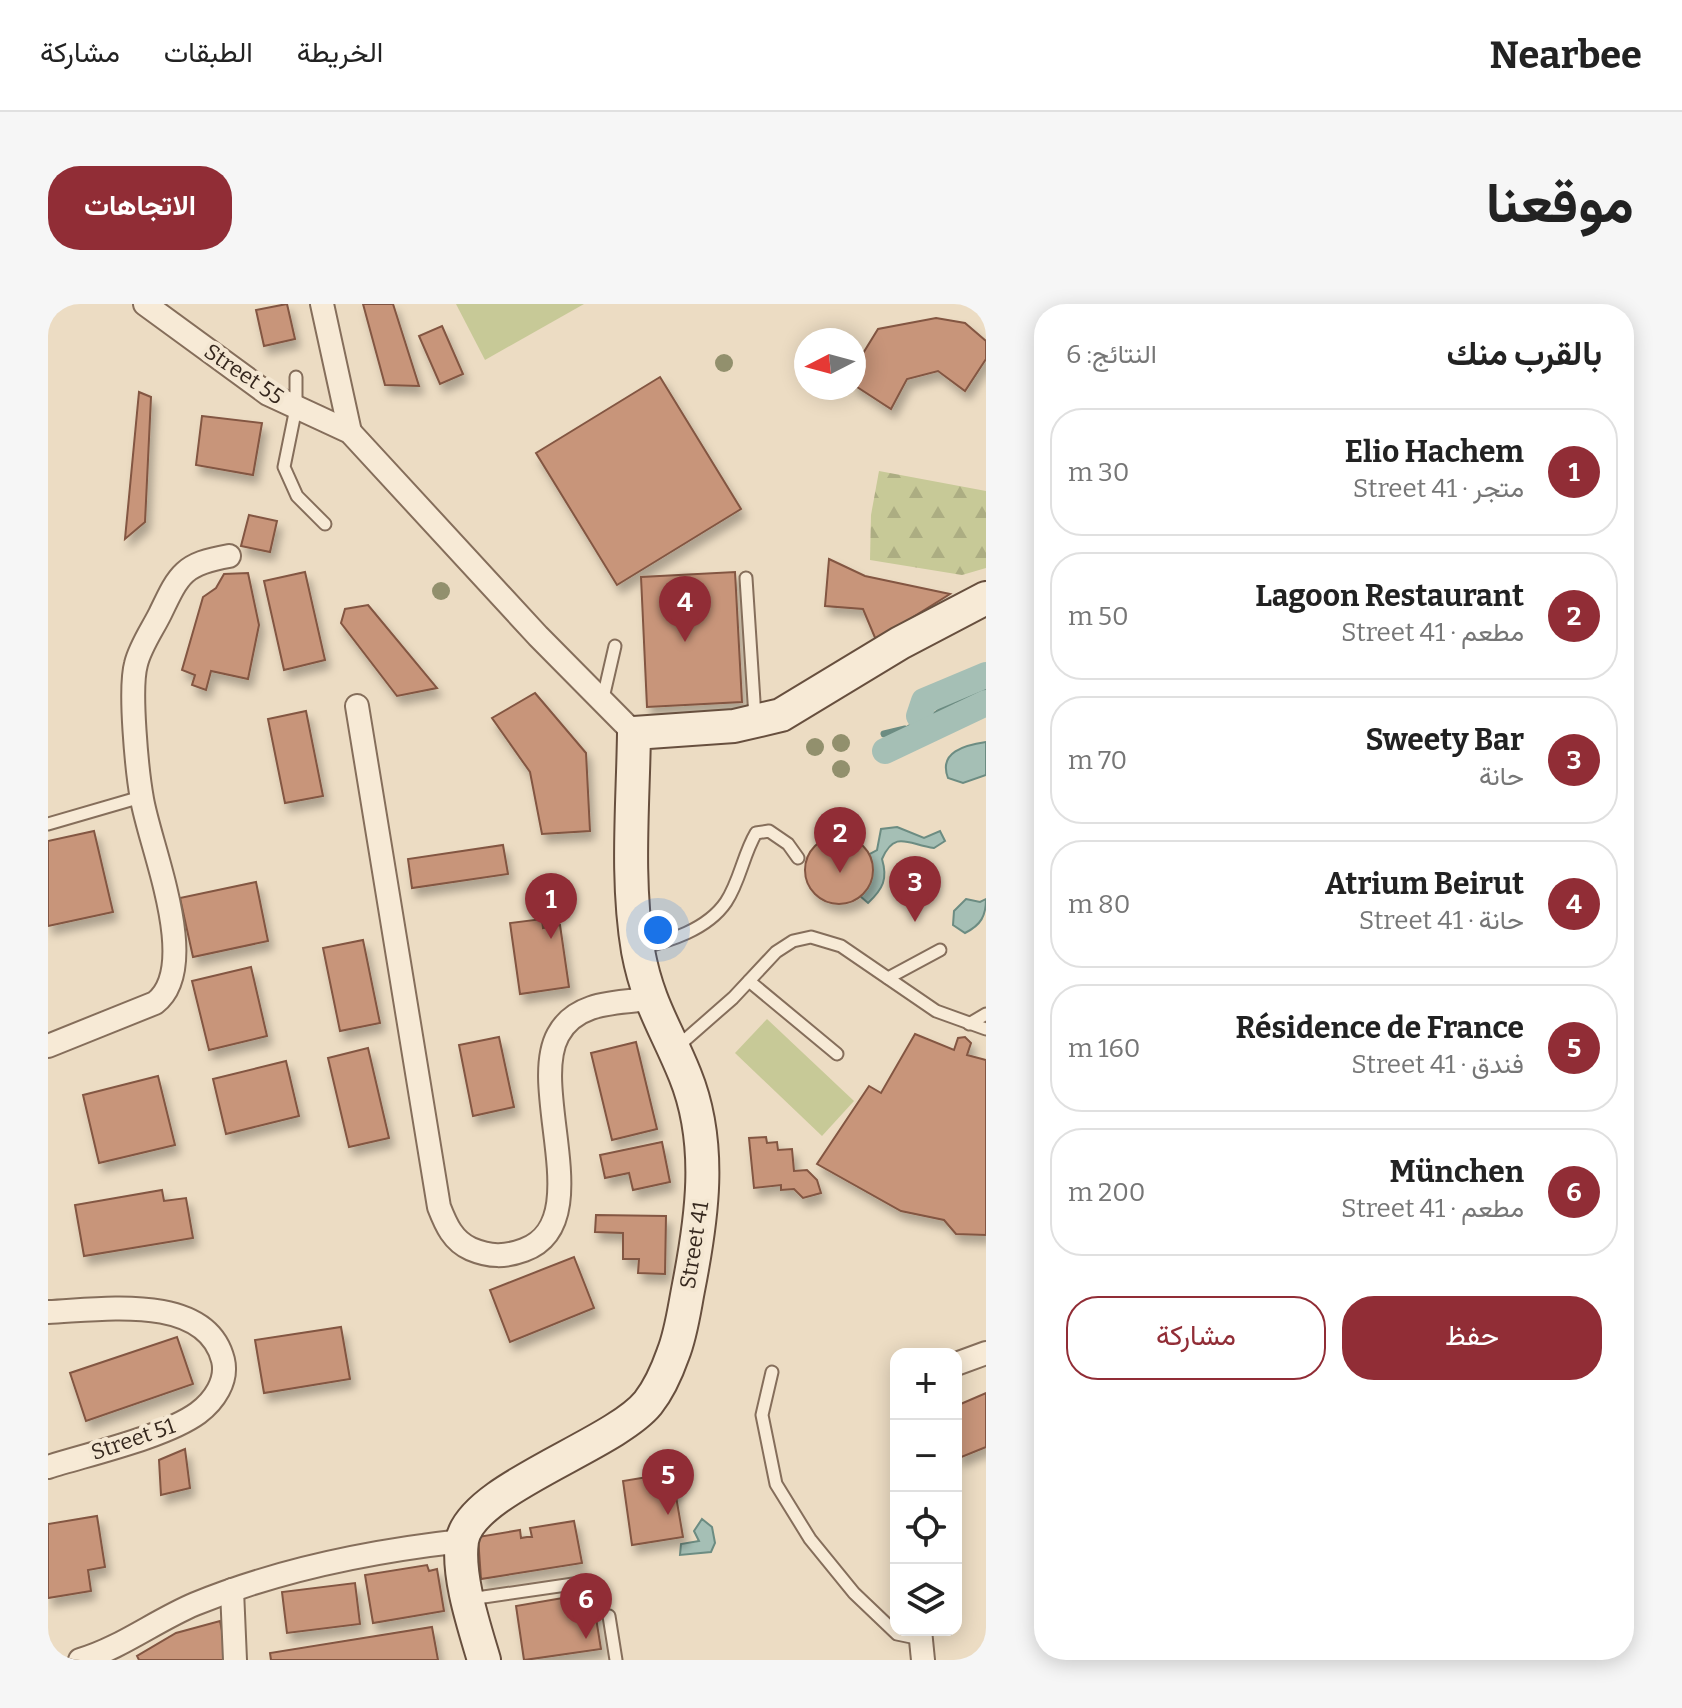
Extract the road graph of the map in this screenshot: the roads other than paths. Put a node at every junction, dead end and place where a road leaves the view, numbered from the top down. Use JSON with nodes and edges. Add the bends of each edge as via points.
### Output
{"nodes":[{"id":1,"x":145,"y":304,"type":"edge"},
{"id":2,"x":322,"y":304,"type":"edge"},
{"id":3,"x":296,"y":377,"type":"dead end"},
{"id":4,"x":296,"y":408,"type":"junction"},
{"id":5,"x":350,"y":432,"type":"junction"},
{"id":6,"x":325,"y":524,"type":"dead end"},
{"id":7,"x":229,"y":556,"type":"dead end"},
{"id":8,"x":746,"y":578,"type":"dead end"},
{"id":9,"x":986,"y":598,"type":"edge"},
{"id":10,"x":615,"y":646,"type":"dead end"},
{"id":11,"x":603,"y":698,"type":"junction"},
{"id":12,"x":357,"y":706,"type":"dead end"},
{"id":13,"x":755,"y":722,"type":"junction"},
{"id":14,"x":634,"y":733,"type":"junction"},
{"id":15,"x":141,"y":797,"type":"junction"},
{"id":16,"x":48,"y":824,"type":"edge"},
{"id":17,"x":798,"y":858,"type":"dead end"},
{"id":18,"x":638,"y":949,"type":"junction"},
{"id":19,"x":940,"y":950,"type":"dead end"},
{"id":20,"x":888,"y":978,"type":"junction"},
{"id":21,"x":749,"y":981,"type":"junction"},
{"id":22,"x":650,"y":999,"type":"junction"},
{"id":23,"x":986,"y":1014,"type":"edge"},
{"id":24,"x":969,"y":1024,"type":"junction"},
{"id":25,"x":986,"y":1029,"type":"edge"},
{"id":26,"x":48,"y":1046,"type":"edge"},
{"id":27,"x":673,"y":1050,"type":"junction"},
{"id":28,"x":837,"y":1054,"type":"dead end"},
{"id":29,"x":48,"y":1312,"type":"edge"},
{"id":30,"x":986,"y":1353,"type":"edge"},
{"id":31,"x":962,"y":1362,"type":"edge"},
{"id":32,"x":772,"y":1372,"type":"dead end"},
{"id":33,"x":48,"y":1467,"type":"edge"},
{"id":34,"x":462,"y":1541,"type":"junction"},
{"id":35,"x":580,"y":1583,"type":"dead end"},
{"id":36,"x":232,"y":1590,"type":"junction"},
{"id":37,"x":467,"y":1599,"type":"junction"},
{"id":38,"x":609,"y":1616,"type":"dead end"},
{"id":39,"x":922,"y":1643,"type":"edge"},
{"id":40,"x":80,"y":1660,"type":"edge"},
{"id":41,"x":235,"y":1660,"type":"edge"},
{"id":42,"x":484,"y":1660,"type":"edge"},
{"id":43,"x":616,"y":1660,"type":"edge"}],
"edges":[{"from":1,"to":4,"type":"street","name":"Street 55","via":[[268,394]]},
{"from":2,"to":5,"type":"street"},
{"from":3,"to":4,"type":"lane"},
{"from":4,"to":5,"type":"street","name":"Street 55"},
{"from":4,"to":6,"type":"lane","via":[[286,450],[287,481]]},
{"from":5,"to":11,"type":"street","via":[[538,636]]},
{"from":7,"to":15,"type":"street","via":[[193,565],[181,574],[136,664]]},
{"from":8,"to":13,"type":"lane"},
{"from":9,"to":13,"type":"street","via":[[781,715]]},
{"from":10,"to":11,"type":"lane"},
{"from":11,"to":14,"type":"street"},
{"from":12,"to":22,"type":"street","via":[[439,1207],[448,1229],[464,1245],[485,1255],[507,1256],[547,1234],[560,1190],[550,1078],[550,1055],[558,1033],[575,1015],[596,1005]]},
{"from":13,"to":14,"type":"street"},
{"from":14,"to":18,"type":"street","name":"Street 41","via":[[632,849]]},
{"from":15,"to":16,"type":"lane"},
{"from":15,"to":26,"type":"street","via":[[172,922],[169,988],[155,1003]]},
{"from":17,"to":18,"type":"lane","via":[[769,831],[756,833],[725,903],[713,916],[673,941]]},
{"from":18,"to":22,"type":"street","name":"Street 41"},
{"from":19,"to":20,"type":"lane"},
{"from":20,"to":21,"type":"lane","via":[[841,946],[811,937],[776,952]]},
{"from":20,"to":24,"type":"lane","via":[[936,1011]]},
{"from":21,"to":27,"type":"lane"},
{"from":21,"to":28,"type":"lane"},
{"from":22,"to":27,"type":"street","name":"Street 41"},
{"from":23,"to":24,"type":"lane"},
{"from":24,"to":25,"type":"lane"},
{"from":27,"to":34,"type":"street","name":"Street 41","via":[[694,1102],[703,1163],[699,1233],[674,1352],[648,1403],[628,1421],[500,1496],[476,1515]]},
{"from":29,"to":33,"type":"street","name":"Street 51","via":[[171,1311],[208,1336],[225,1369],[212,1400],[187,1420]]},
{"from":30,"to":31,"type":"street"},
{"from":32,"to":39,"type":"lane","via":[[762,1415],[776,1484],[810,1539],[854,1593],[897,1634]]},
{"from":34,"to":36,"type":"street","via":[[312,1567]]},
{"from":34,"to":37,"type":"street"},
{"from":35,"to":37,"type":"lane"},
{"from":36,"to":40,"type":"street"},
{"from":36,"to":41,"type":"street"},
{"from":37,"to":42,"type":"street"},
{"from":38,"to":43,"type":"lane"}]}
